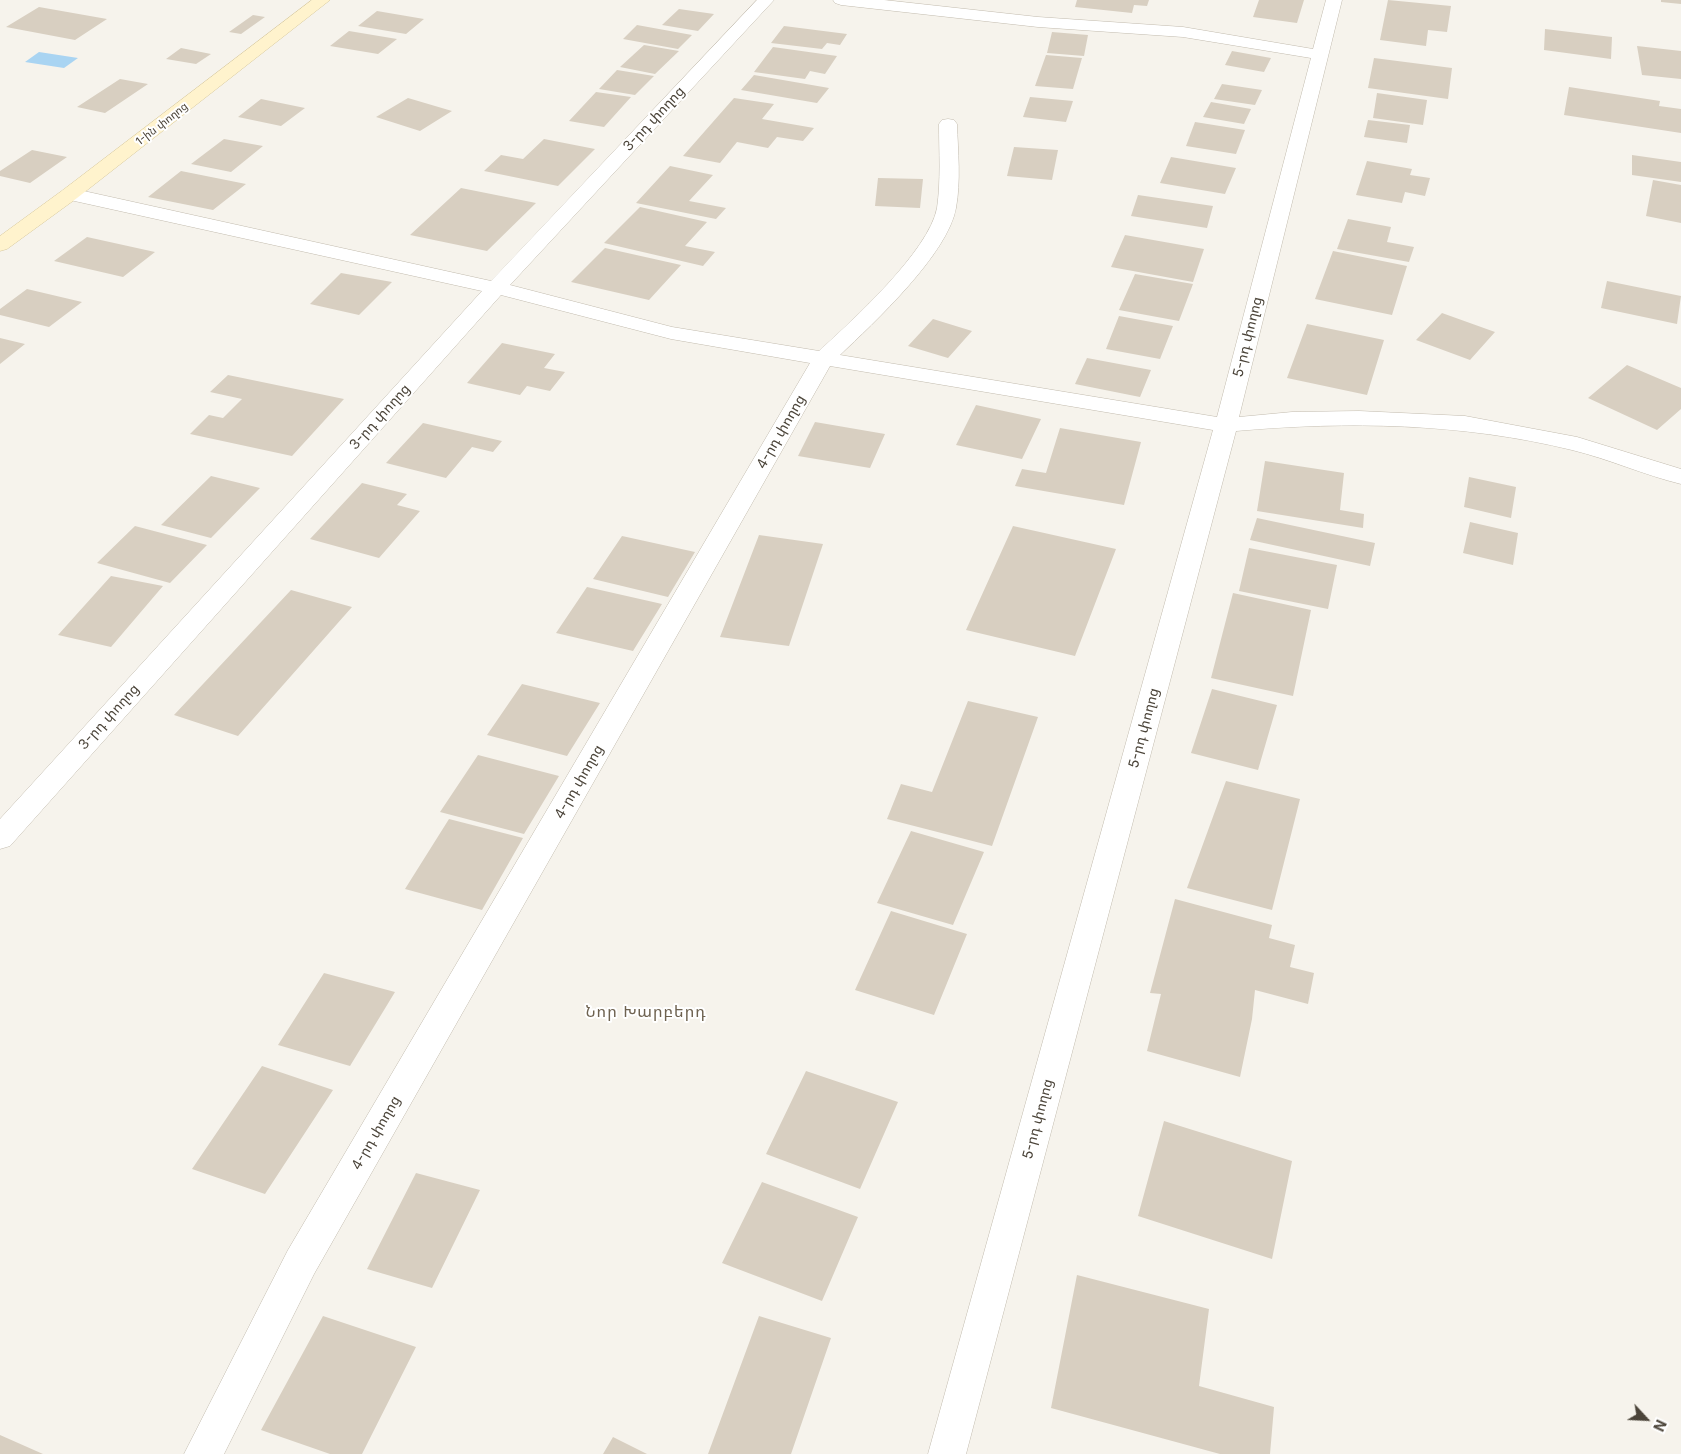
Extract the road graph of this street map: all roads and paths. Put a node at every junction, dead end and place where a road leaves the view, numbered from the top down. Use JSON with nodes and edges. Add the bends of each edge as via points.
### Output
{"nodes":[{"id":1,"x":322,"y":0,"type":"edge"},
{"id":2,"x":766,"y":0,"type":"edge"},
{"id":3,"x":841,"y":0,"type":"edge"},
{"id":4,"x":1334,"y":0,"type":"edge"},
{"id":5,"x":1320,"y":54,"type":"junction"},
{"id":6,"x":948,"y":124,"type":"dead end"},
{"id":7,"x":70,"y":194,"type":"junction"},
{"id":8,"x":0,"y":245,"type":"edge"},
{"id":9,"x":496,"y":288,"type":"junction"},
{"id":10,"x":823,"y":359,"type":"junction"},
{"id":11,"x":1226,"y":426,"type":"junction"},
{"id":12,"x":1681,"y":477,"type":"edge"},
{"id":13,"x":0,"y":838,"type":"edge"},
{"id":14,"x":203,"y":1454,"type":"edge"},
{"id":15,"x":947,"y":1454,"type":"edge"}],
"edges":[{"from":1,"to":7,"type":"main road","name":"1-ին փողոց"},
{"from":2,"to":9,"type":"street","name":"3-րդ փողոց"},
{"from":3,"to":5,"type":"street","via":[[1038,22],[1183,32]]},
{"from":4,"to":5,"type":"street","name":"5-րդ փողոց"},
{"from":5,"to":11,"type":"street","name":"5-րդ փողոց"},
{"from":6,"to":10,"type":"street","name":"4-րդ փողոց","via":[[946,210],[928,250],[861,324]]},
{"from":7,"to":8,"type":"main road","name":"1-ին փողոց"},
{"from":7,"to":9,"type":"street"},
{"from":9,"to":10,"type":"street","via":[[671,333]]},
{"from":9,"to":13,"type":"street","name":"3-րդ փողոց"},
{"from":10,"to":11,"type":"street"},
{"from":10,"to":14,"type":"street","name":"4-րդ փողոց","via":[[301,1262]]},
{"from":11,"to":12,"type":"street","via":[[1292,419],[1359,418],[1465,423],[1577,444]]},
{"from":11,"to":15,"type":"street","name":"5-րդ փողոց"}]}
